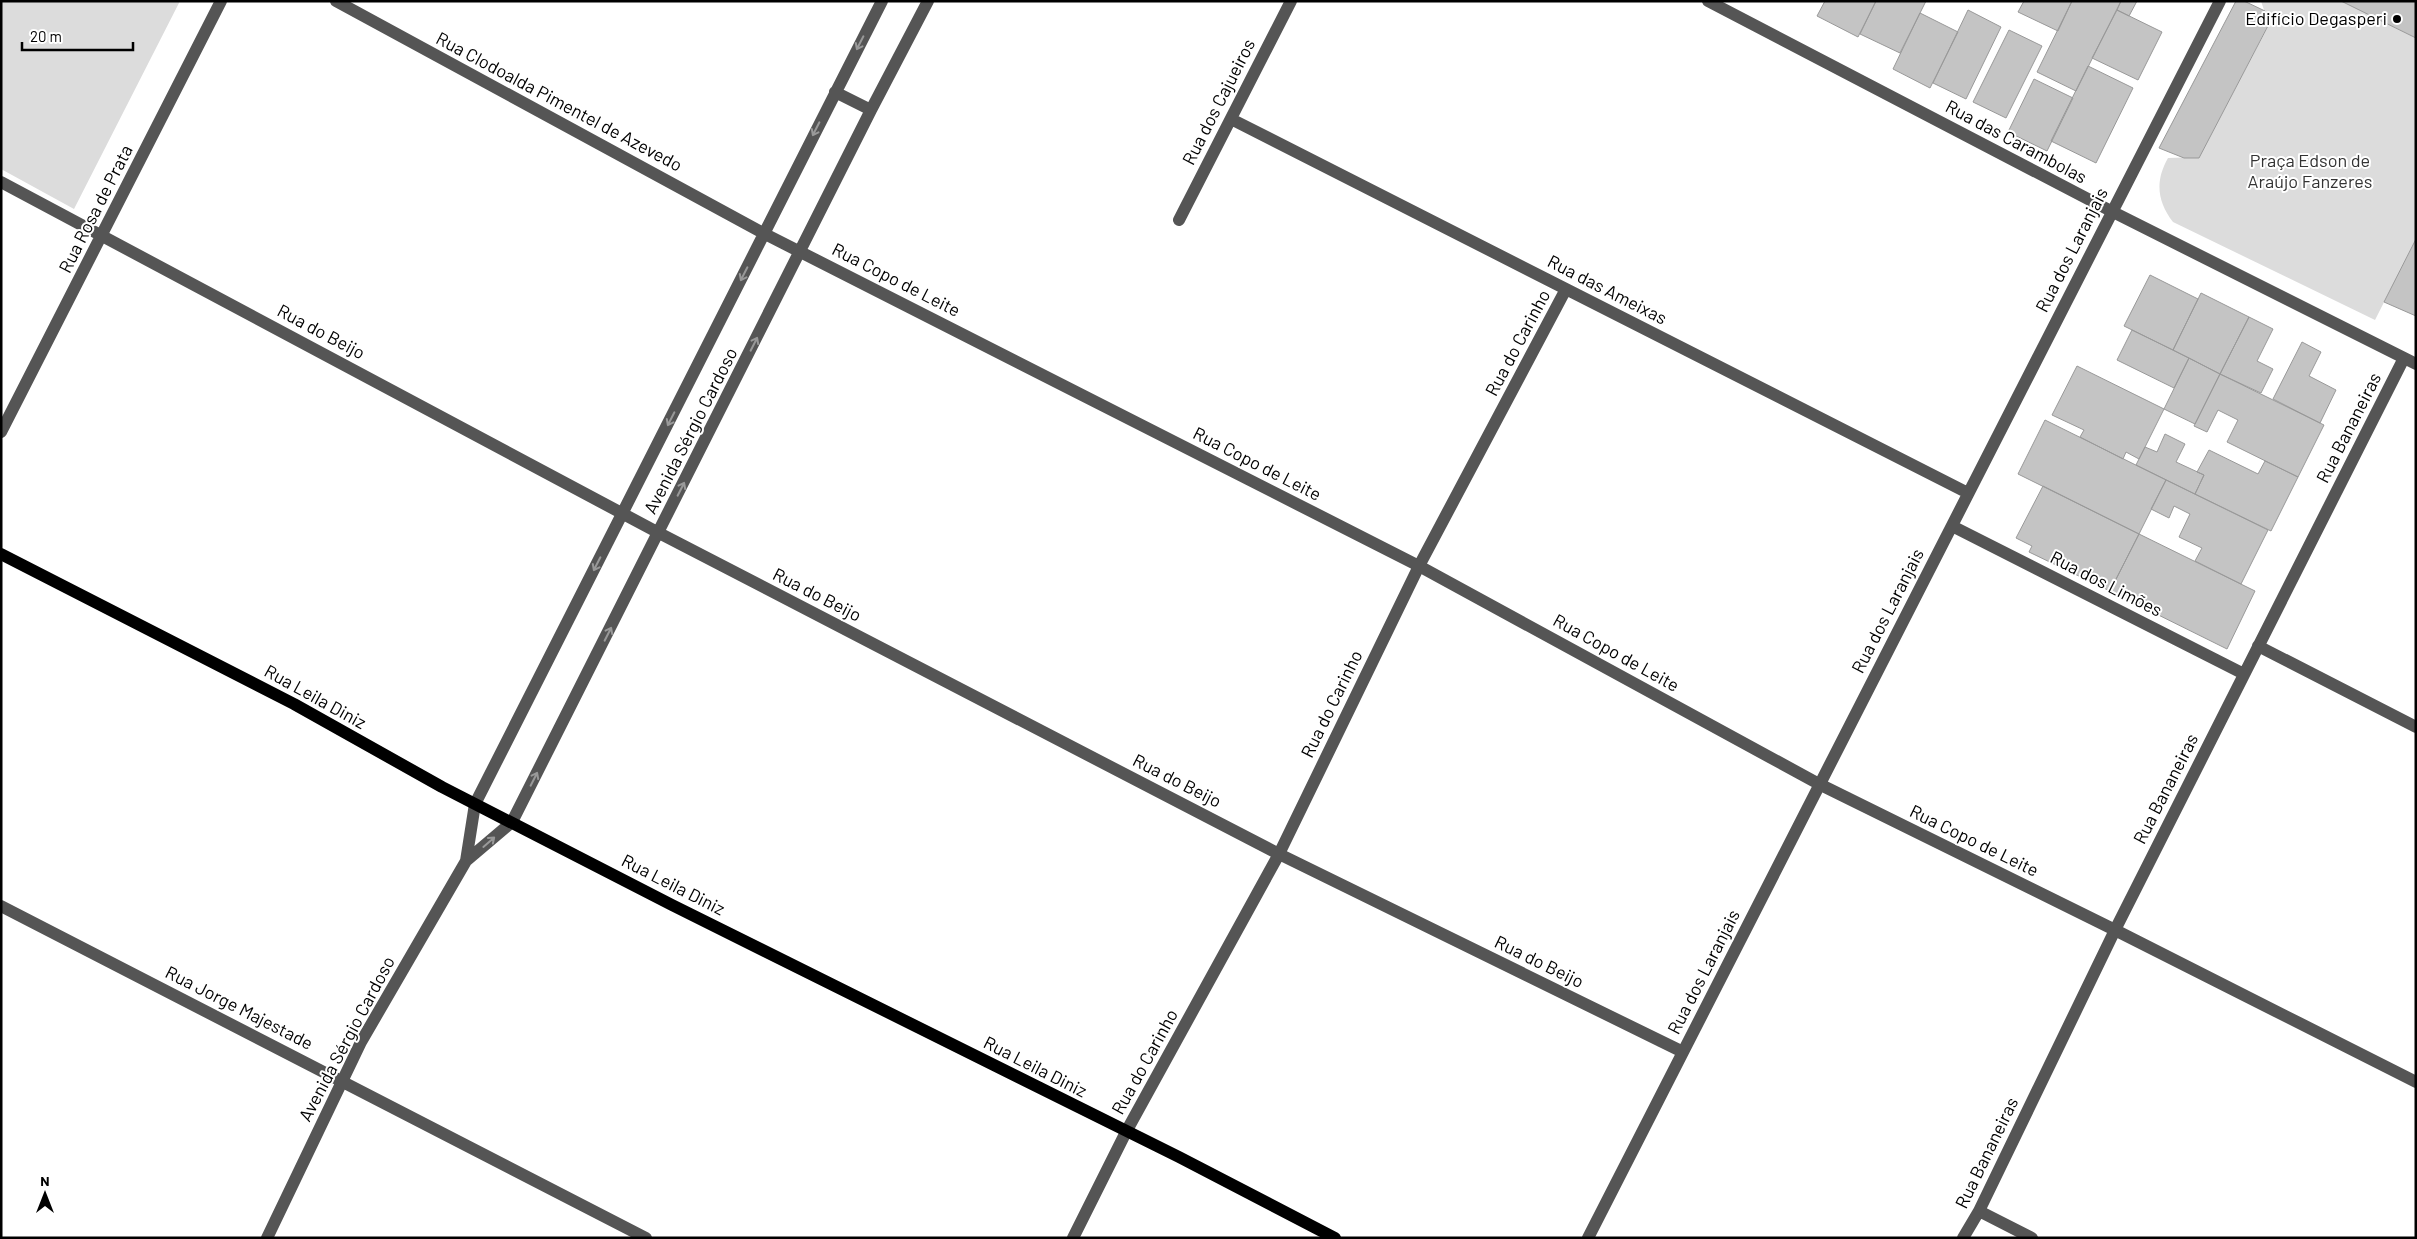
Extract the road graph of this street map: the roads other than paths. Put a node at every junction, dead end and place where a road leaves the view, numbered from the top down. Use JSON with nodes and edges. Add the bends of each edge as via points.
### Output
{"nodes":[{"id":1,"x":221,"y":1,"type":"edge"},
{"id":2,"x":336,"y":1,"type":"edge"},
{"id":3,"x":882,"y":1,"type":"edge"},
{"id":4,"x":928,"y":1,"type":"edge"},
{"id":5,"x":1291,"y":1,"type":"edge"},
{"id":6,"x":1708,"y":1,"type":"edge"},
{"id":7,"x":2220,"y":1,"type":"edge"},
{"id":8,"x":835,"y":92,"type":"junction"},
{"id":9,"x":871,"y":110,"type":"junction"},
{"id":10,"x":1231,"y":119,"type":"junction"},
{"id":11,"x":1,"y":182,"type":"edge"},
{"id":12,"x":2111,"y":211,"type":"junction"},
{"id":13,"x":1179,"y":220,"type":"dead end"},
{"id":14,"x":765,"y":234,"type":"junction"},
{"id":15,"x":102,"y":235,"type":"junction"},
{"id":16,"x":801,"y":252,"type":"junction"},
{"id":17,"x":1566,"y":289,"type":"junction"},
{"id":18,"x":2410,"y":361,"type":"edge"},
{"id":19,"x":1,"y":432,"type":"edge"},
{"id":20,"x":1968,"y":493,"type":"junction"},
{"id":21,"x":623,"y":514,"type":"junction"},
{"id":22,"x":1952,"y":526,"type":"junction"},
{"id":23,"x":659,"y":532,"type":"junction"},
{"id":24,"x":1,"y":554,"type":"edge"},
{"id":25,"x":1419,"y":566,"type":"junction"},
{"id":26,"x":2258,"y":646,"type":"junction"},
{"id":27,"x":2244,"y":674,"type":"junction"},
{"id":28,"x":2416,"y":727,"type":"edge"},
{"id":29,"x":1819,"y":784,"type":"junction"},
{"id":30,"x":475,"y":804,"type":"junction"},
{"id":31,"x":512,"y":822,"type":"junction"},
{"id":32,"x":1279,"y":854,"type":"junction"},
{"id":33,"x":466,"y":862,"type":"junction"},
{"id":34,"x":1,"y":906,"type":"edge"},
{"id":35,"x":2115,"y":930,"type":"junction"},
{"id":36,"x":1683,"y":1052,"type":"junction"},
{"id":37,"x":342,"y":1080,"type":"junction"},
{"id":38,"x":2416,"y":1082,"type":"edge"},
{"id":39,"x":1126,"y":1132,"type":"junction"},
{"id":40,"x":1979,"y":1211,"type":"junction"},
{"id":41,"x":267,"y":1238,"type":"edge"},
{"id":42,"x":646,"y":1238,"type":"edge"},
{"id":43,"x":1073,"y":1238,"type":"edge"},
{"id":44,"x":1335,"y":1238,"type":"edge"},
{"id":45,"x":1588,"y":1238,"type":"edge"},
{"id":46,"x":1963,"y":1238,"type":"edge"},
{"id":47,"x":2032,"y":1238,"type":"edge"}],
"edges":[{"from":1,"to":15,"type":"street","name":"Rua Rosa de Prata"},
{"from":2,"to":14,"type":"street","name":"Rua Clodoalda Pimentel de Azevedo"},
{"from":3,"to":8,"type":"street","name":"Avenida Sérgio Cardoso","one_way":true},
{"from":4,"to":9,"type":"street","name":"Avenida Sérgio Cardoso"},
{"from":5,"to":10,"type":"street","name":"Rua dos Cajueiros"},
{"from":6,"to":12,"type":"street","name":"Rua das Carambolas"},
{"from":7,"to":12,"type":"street","name":"Rua dos Laranjais"},
{"from":8,"to":9,"type":"street"},
{"from":8,"to":14,"type":"street","name":"Avenida Sérgio Cardoso","one_way":true},
{"from":9,"to":16,"type":"street","name":"Avenida Sérgio Cardoso"},
{"from":10,"to":13,"type":"street","name":"Rua dos Cajueiros"},
{"from":10,"to":17,"type":"street","name":"Rua das Ameixas"},
{"from":11,"to":15,"type":"street","name":"Rua do Beijo"},
{"from":12,"to":18,"type":"street","name":"Rua das Carambolas"},
{"from":12,"to":20,"type":"street","name":"Rua dos Laranjais"},
{"from":14,"to":16,"type":"street","name":"Rua Clodoalda Pimentel de Azevedo"},
{"from":14,"to":21,"type":"street","name":"Avenida Sérgio Cardoso","one_way":true},
{"from":15,"to":19,"type":"street","name":"Rua Rosa de Prata"},
{"from":15,"to":21,"type":"street","name":"Rua do Beijo"},
{"from":23,"to":16,"type":"street","name":"Avenida Sérgio Cardoso","one_way":true},
{"from":16,"to":25,"type":"street","name":"Rua Copo de Leite"},
{"from":17,"to":20,"type":"street","name":"Rua das Ameixas"},
{"from":17,"to":25,"type":"street","name":"Rua do Carinho"},
{"from":18,"to":26,"type":"street","name":"Rua Bananeiras"},
{"from":20,"to":22,"type":"street","name":"Rua dos Laranjais"},
{"from":21,"to":23,"type":"street","name":"Rua do Beijo"},
{"from":21,"to":30,"type":"street","name":"Avenida Sérgio Cardoso","one_way":true},
{"from":22,"to":27,"type":"street","name":"Rua dos Limões"},
{"from":22,"to":29,"type":"street","name":"Rua dos Laranjais"},
{"from":31,"to":23,"type":"street","name":"Avenida Sérgio Cardoso","one_way":true},
{"from":23,"to":32,"type":"street","name":"Rua do Beijo"},
{"from":24,"to":30,"type":"main road","name":"Rua Leila Diniz","via":[[294,704]]},
{"from":25,"to":29,"type":"street","name":"Rua Copo de Leite"},
{"from":25,"to":32,"type":"street","name":"Rua do Carinho"},
{"from":26,"to":27,"type":"street","name":"Rua Bananeiras"},
{"from":26,"to":28,"type":"street"},
{"from":27,"to":35,"type":"street","name":"Rua Bananeiras"},
{"from":29,"to":35,"type":"street","name":"Rua Copo de Leite"},
{"from":29,"to":36,"type":"street","name":"Rua dos Laranjais"},
{"from":30,"to":31,"type":"main road","name":"Rua Leila Diniz"},
{"from":30,"to":33,"type":"street","name":"Avenida Sérgio Cardoso"},
{"from":33,"to":31,"type":"street","name":"Avenida Sérgio Cardoso","one_way":true},
{"from":31,"to":39,"type":"main road","name":"Rua Leila Diniz"},
{"from":32,"to":36,"type":"street","name":"Rua do Beijo"},
{"from":32,"to":39,"type":"street","name":"Rua do Carinho"},
{"from":33,"to":37,"type":"street","name":"Avenida Sérgio Cardoso"},
{"from":34,"to":37,"type":"street","name":"Rua Jorge Majestade"},
{"from":35,"to":38,"type":"street","name":"Rua Copo de Leite"},
{"from":35,"to":40,"type":"street","name":"Rua Bananeiras"},
{"from":36,"to":45,"type":"street","name":"Rua dos Laranjais"},
{"from":37,"to":41,"type":"street","name":"Avenida Sérgio Cardoso"},
{"from":37,"to":42,"type":"street","name":"Rua Jorge Majestade"},
{"from":39,"to":43,"type":"street","name":"Rua do Carinho"},
{"from":39,"to":44,"type":"main road","name":"Rua Leila Diniz"},
{"from":40,"to":46,"type":"street","name":"Rua Bananeiras"},
{"from":40,"to":47,"type":"street"}]}
